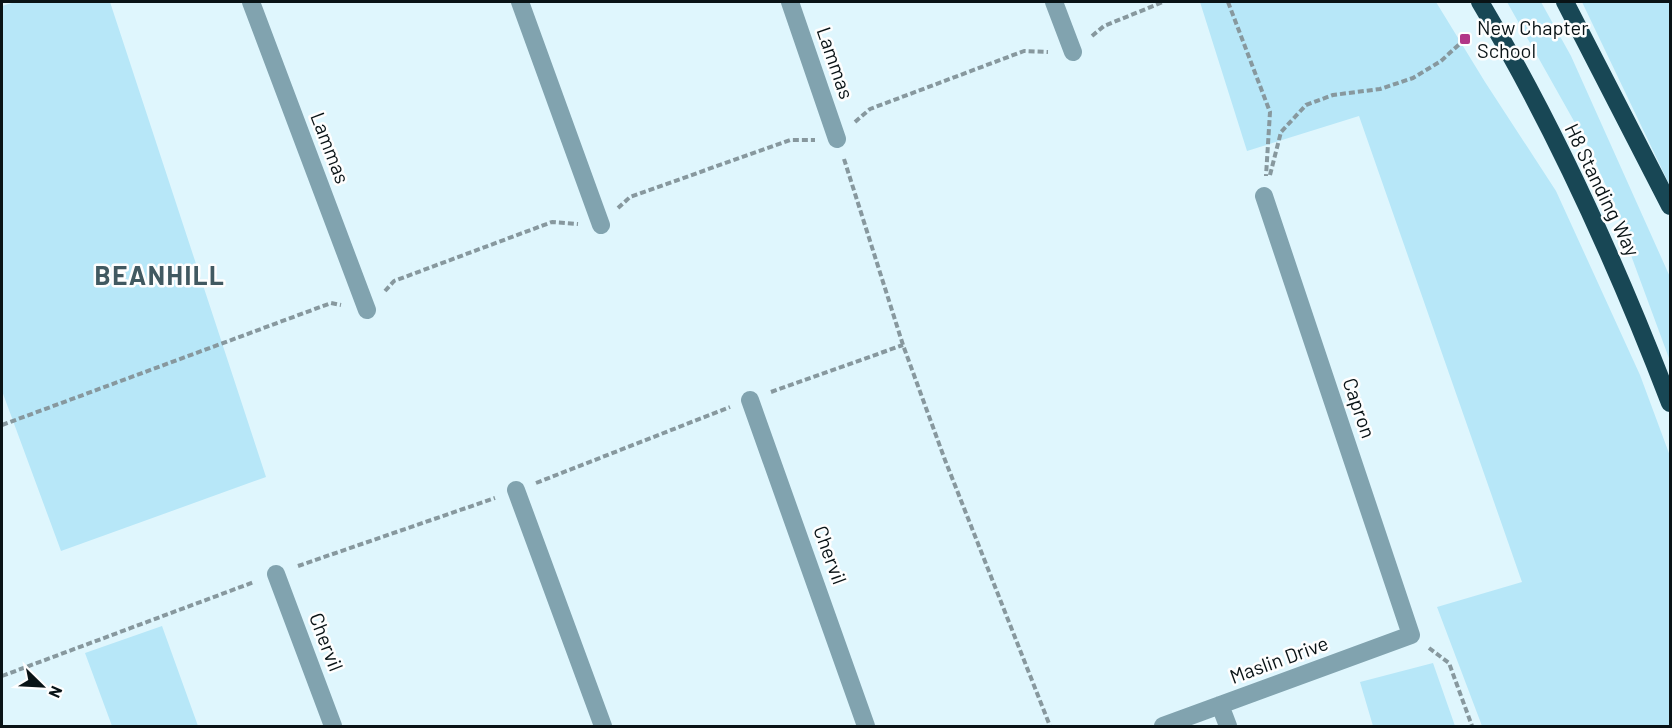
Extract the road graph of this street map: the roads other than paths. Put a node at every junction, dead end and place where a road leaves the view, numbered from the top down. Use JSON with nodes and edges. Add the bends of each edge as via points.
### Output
{"nodes":[{"id":1,"x":251,"y":2,"type":"edge"},
{"id":2,"x":520,"y":2,"type":"edge"},
{"id":3,"x":789,"y":2,"type":"edge"},
{"id":4,"x":1054,"y":2,"type":"edge"},
{"id":5,"x":1480,"y":2,"type":"edge"},
{"id":6,"x":1565,"y":2,"type":"edge"},
{"id":7,"x":1073,"y":52,"type":"dead end"},
{"id":8,"x":837,"y":139,"type":"road end"},
{"id":9,"x":1264,"y":196,"type":"road end"},
{"id":10,"x":1671,"y":206,"type":"edge"},
{"id":11,"x":601,"y":225,"type":"dead end"},
{"id":12,"x":367,"y":310,"type":"dead end"},
{"id":13,"x":750,"y":399,"type":"road end"},
{"id":14,"x":1671,"y":403,"type":"edge"},
{"id":15,"x":516,"y":490,"type":"road end"},
{"id":16,"x":276,"y":574,"type":"road end"},
{"id":17,"x":1411,"y":635,"type":"joint"},
{"id":18,"x":1220,"y":705,"type":"junction"},
{"id":19,"x":333,"y":726,"type":"edge"},
{"id":20,"x":603,"y":726,"type":"edge"},
{"id":21,"x":866,"y":726,"type":"edge"},
{"id":22,"x":1162,"y":726,"type":"edge"},
{"id":23,"x":1228,"y":726,"type":"edge"}],
"edges":[{"from":1,"to":12,"type":"street","name":"Lammas"},
{"from":2,"to":11,"type":"street"},
{"from":3,"to":8,"type":"street","name":"Lammas"},
{"from":4,"to":7,"type":"street"},
{"from":5,"to":14,"type":"highway","name":"H8 Standing Way","via":[[1584,200]]},
{"from":6,"to":10,"type":"highway"},
{"from":9,"to":17,"type":"street","name":"Capron"},
{"from":13,"to":21,"type":"street","name":"Chervil"},
{"from":15,"to":20,"type":"street"},
{"from":16,"to":19,"type":"street","name":"Chervil"},
{"from":17,"to":18,"type":"street","name":"Maslin Drive"},
{"from":18,"to":22,"type":"street","name":"Maslin Drive"},
{"from":18,"to":23,"type":"street"}]}
